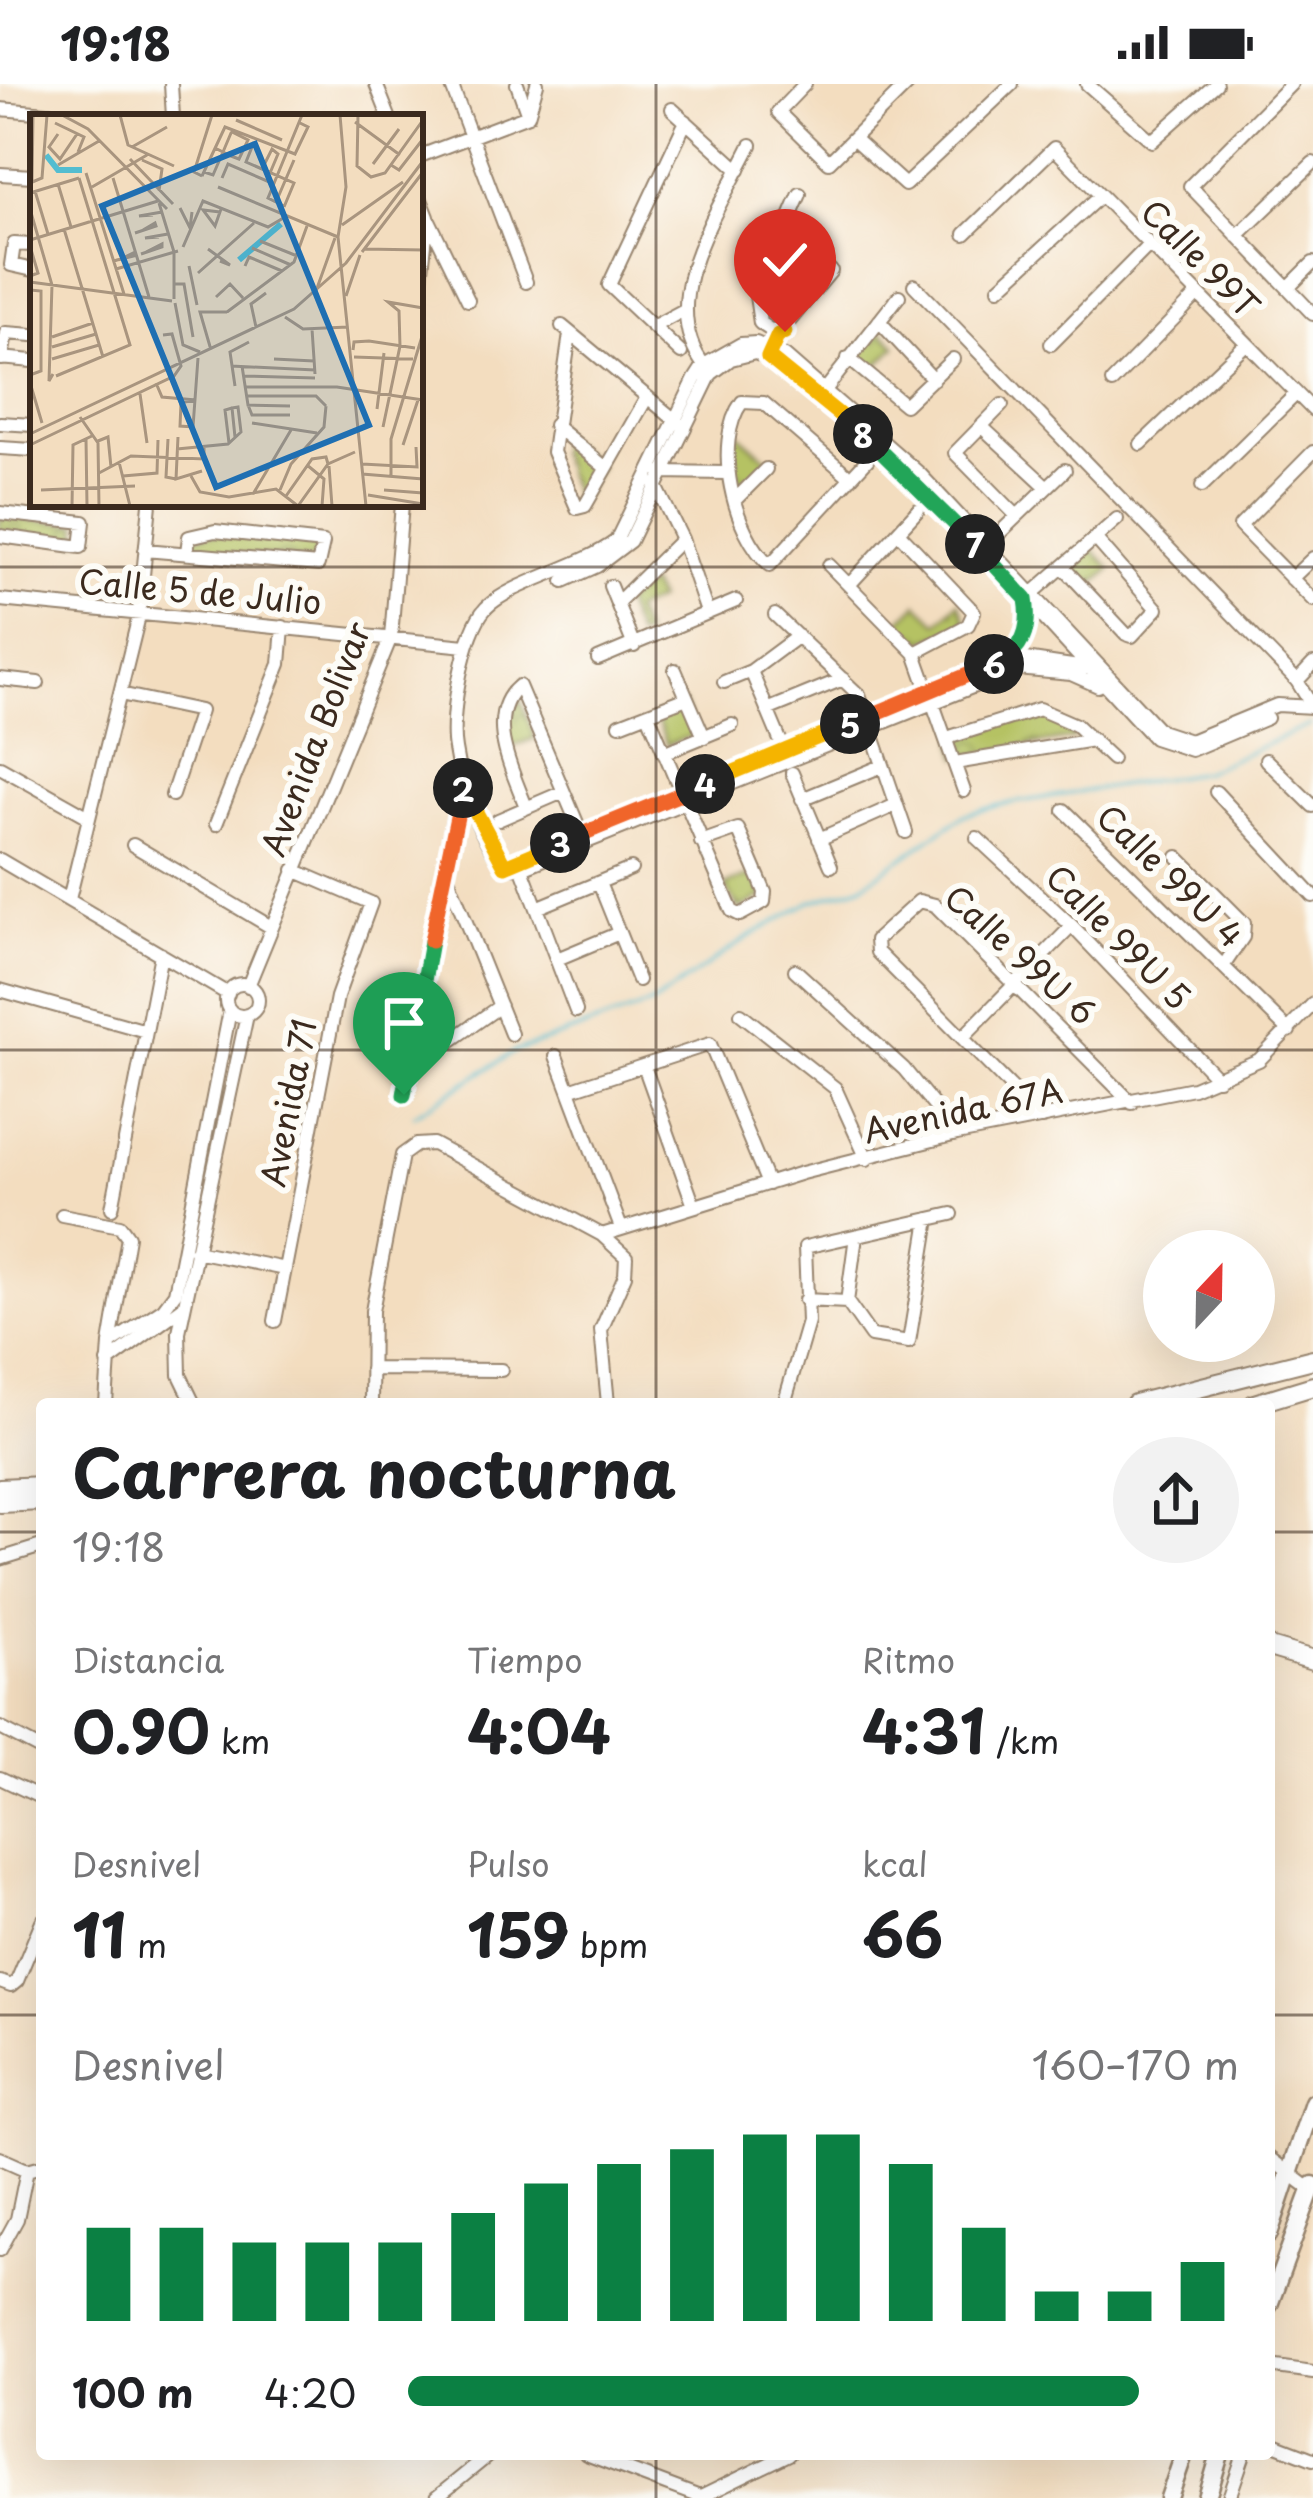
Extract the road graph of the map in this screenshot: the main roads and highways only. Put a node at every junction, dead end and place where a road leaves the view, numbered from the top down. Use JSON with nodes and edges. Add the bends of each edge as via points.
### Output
{"nodes":[{"id":1,"x":1313,"y":1355,"type":"edge"},
{"id":2,"x":1313,"y":1386,"type":"edge"},
{"id":3,"x":1159,"y":1398,"type":"edge"},
{"id":4,"x":1274,"y":1398,"type":"edge"},
{"id":5,"x":36,"y":1486,"type":"edge"},
{"id":6,"x":0,"y":1488,"type":"edge"},
{"id":7,"x":36,"y":1501,"type":"edge"},
{"id":8,"x":0,"y":1503,"type":"edge"},
{"id":9,"x":1275,"y":1649,"type":"edge"},
{"id":10,"x":1313,"y":1660,"type":"edge"},
{"id":11,"x":1313,"y":2102,"type":"edge"},
{"id":12,"x":1312,"y":2189,"type":"edge"},
{"id":13,"x":1275,"y":2218,"type":"edge"},
{"id":14,"x":1275,"y":2289,"type":"edge"},
{"id":15,"x":1182,"y":2460,"type":"edge"},
{"id":16,"x":1218,"y":2460,"type":"edge"},
{"id":17,"x":1168,"y":2498,"type":"edge"},
{"id":18,"x":1207,"y":2498,"type":"edge"}],
"edges":[{"from":1,"to":3,"type":"main road"},
{"from":2,"to":4,"type":"main road"},
{"from":5,"to":6,"type":"main road"},
{"from":7,"to":8,"type":"main road"},
{"from":9,"to":10,"type":"main road"},
{"from":11,"to":13,"type":"main road"},
{"from":12,"to":14,"type":"main road"},
{"from":15,"to":17,"type":"main road"},
{"from":16,"to":18,"type":"main road"}]}
